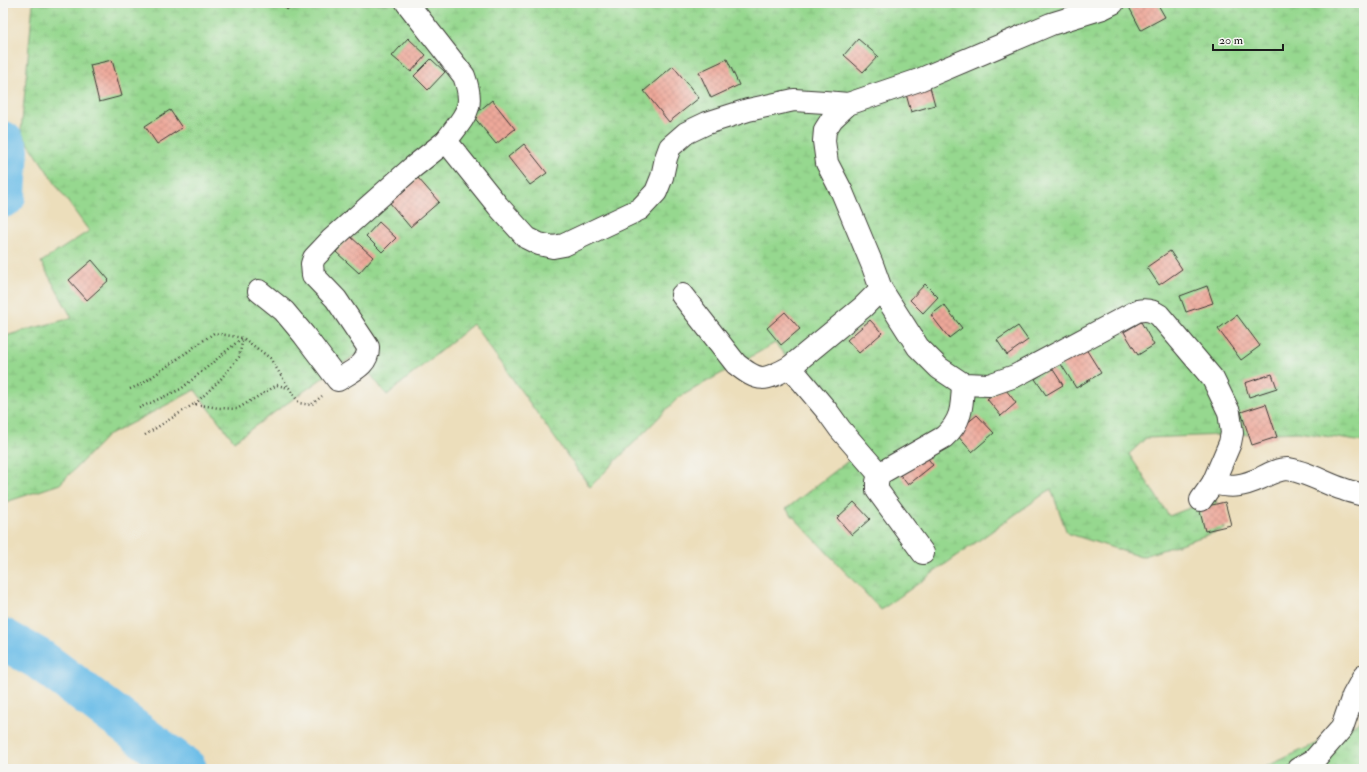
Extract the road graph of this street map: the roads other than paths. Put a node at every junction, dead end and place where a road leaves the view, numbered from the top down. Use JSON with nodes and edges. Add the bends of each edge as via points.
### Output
{"nodes":[{"id":1,"x":407,"y":3,"type":"edge"},
{"id":2,"x":1113,"y":3,"type":"edge"},
{"id":3,"x":848,"y":104,"type":"junction"},
{"id":4,"x":446,"y":141,"type":"junction"},
{"id":5,"x":881,"y":289,"type":"junction"},
{"id":6,"x":260,"y":291,"type":"dead end"},
{"id":7,"x":682,"y":296,"type":"dead end"},
{"id":8,"x":790,"y":367,"type":"junction"},
{"id":9,"x":963,"y":384,"type":"junction"},
{"id":10,"x":879,"y":474,"type":"junction"},
{"id":11,"x":1364,"y":495,"type":"edge"},
{"id":12,"x":923,"y":553,"type":"dead end"},
{"id":13,"x":1364,"y":676,"type":"edge"},
{"id":14,"x":1298,"y":769,"type":"edge"}],
"edges":[{"from":1,"to":4,"type":"street","via":[[464,76],[468,87],[468,111]]},
{"from":2,"to":3,"type":"street","via":[[1051,24],[919,80]]},
{"from":3,"to":4,"type":"street","via":[[794,100],[748,110],[707,123],[686,133],[670,147],[656,192],[640,209],[564,245],[553,247],[527,238]]},
{"from":3,"to":5,"type":"street","via":[[832,119],[825,130],[826,163],[842,192]]},
{"from":4,"to":6,"type":"street","via":[[337,234],[314,258],[313,275],[336,299],[368,347],[364,363],[338,380],[284,311]]},
{"from":5,"to":8,"type":"street"},
{"from":5,"to":9,"type":"street","via":[[918,347],[939,368]]},
{"from":7,"to":8,"type":"street","via":[[744,371],[764,379]]},
{"from":8,"to":10,"type":"street"},
{"from":9,"to":10,"type":"street","via":[[961,411],[952,430]]},
{"from":9,"to":11,"type":"street","via":[[989,385],[1015,376],[1137,311],[1152,310],[1160,315],[1213,379],[1230,412],[1230,443],[1207,492],[1237,486],[1287,469]]},
{"from":10,"to":12,"type":"street","via":[[877,490]]},
{"from":13,"to":14,"type":"street","via":[[1353,696],[1342,728],[1314,760]]}]}
